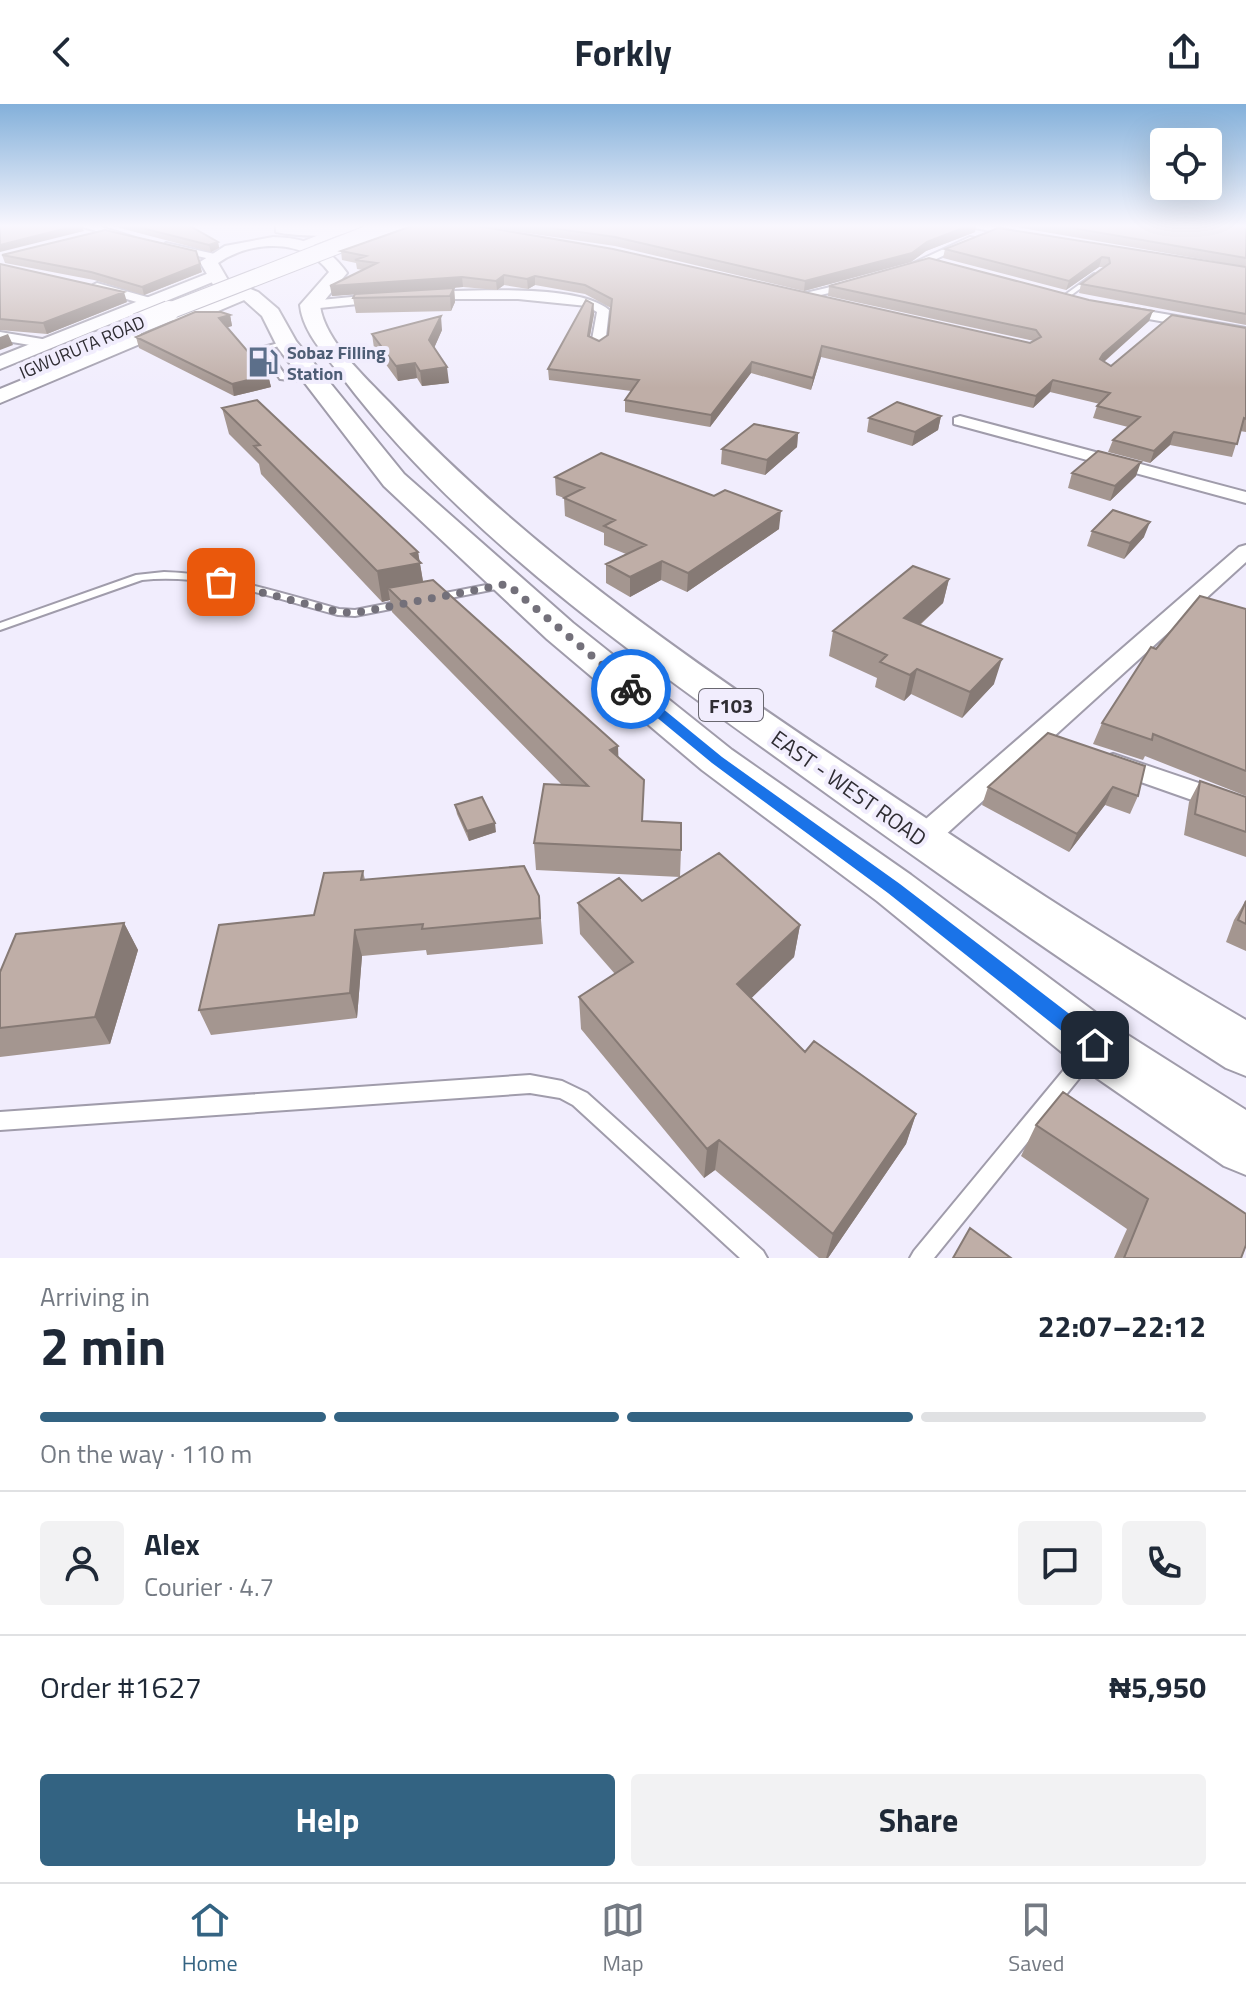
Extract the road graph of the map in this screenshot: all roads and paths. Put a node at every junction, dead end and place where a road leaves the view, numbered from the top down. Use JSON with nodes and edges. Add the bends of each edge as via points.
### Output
{"nodes":[{"id":1,"x":188,"y":280,"type":"edge"},
{"id":2,"x":227,"y":280,"type":"edge"},
{"id":3,"x":230,"y":280,"type":"edge"},
{"id":4,"x":244,"y":280,"type":"edge"},
{"id":5,"x":291,"y":280,"type":"edge"},
{"id":6,"x":308,"y":280,"type":"edge"},
{"id":7,"x":872,"y":280,"type":"edge"},
{"id":8,"x":1086,"y":280,"type":"edge"},
{"id":9,"x":83,"y":284,"type":"edge"},
{"id":10,"x":415,"y":296,"type":"edge"},
{"id":11,"x":1058,"y":296,"type":"joint"},
{"id":12,"x":399,"y":297,"type":"edge"},
{"id":13,"x":288,"y":298,"type":"junction"},
{"id":14,"x":150,"y":302,"type":"junction"},
{"id":15,"x":831,"y":302,"type":"edge"},
{"id":16,"x":189,"y":316,"type":"junction"},
{"id":17,"x":129,"y":323,"type":"junction"},
{"id":18,"x":1246,"y":332,"type":"edge"},
{"id":19,"x":0,"y":336,"type":"edge"},
{"id":20,"x":48,"y":344,"type":"junction"},
{"id":21,"x":598,"y":345,"type":"edge"},
{"id":22,"x":0,"y":363,"type":"edge"},
{"id":23,"x":0,"y":371,"type":"edge"},
{"id":24,"x":0,"y":381,"type":"edge"},
{"id":25,"x":0,"y":397,"type":"edge"},
{"id":26,"x":960,"y":421,"type":"dead end"},
{"id":27,"x":390,"y":448,"type":"junction"},
{"id":28,"x":1246,"y":498,"type":"edge"},
{"id":29,"x":1246,"y":551,"type":"edge"},
{"id":30,"x":507,"y":584,"type":"junction"},
{"id":31,"x":1192,"y":598,"type":"junction"},
{"id":32,"x":1219,"y":608,"type":"edge"},
{"id":33,"x":0,"y":627,"type":"edge"},
{"id":34,"x":1035,"y":736,"type":"junction"},
{"id":35,"x":1065,"y":747,"type":"edge"},
{"id":36,"x":1095,"y":757,"type":"edge"},
{"id":37,"x":1246,"y":809,"type":"edge"},
{"id":38,"x":922,"y":839,"type":"junction"},
{"id":39,"x":1095,"y":1045,"type":"junction"},
{"id":40,"x":1246,"y":1050,"type":"edge"},
{"id":41,"x":0,"y":1121,"type":"edge"},
{"id":42,"x":1246,"y":1145,"type":"edge"},
{"id":43,"x":756,"y":1258,"type":"edge"},
{"id":44,"x":921,"y":1258,"type":"edge"}],
"edges":[{"from":1,"to":14,"type":"main road"},
{"from":2,"to":13,"type":"main road","name":"EAST - WEST ROAD","via":[[230,290]]},
{"from":3,"to":17,"type":"main road"},
{"from":4,"to":17,"type":"main road","name":"IGWURUTA ROAD","bridge":true},
{"from":5,"to":13,"type":"main road"},
{"from":6,"to":13,"type":"main road"},
{"from":7,"to":15,"type":"street","via":[[799,295]]},
{"from":8,"to":11,"type":"lane"},
{"from":9,"to":14,"type":"street"},
{"from":10,"to":21,"type":"street","via":[[501,295],[595,304],[603,310]]},
{"from":11,"to":18,"type":"street","via":[[1160,323]]},
{"from":12,"to":13,"type":"street"},
{"from":13,"to":16,"type":"main road"},
{"from":13,"to":16,"type":"main road"},
{"from":13,"to":27,"type":"main road","name":"EAST - WEST ROAD","number":"F103","via":[[319,333]]},
{"from":13,"to":27,"type":"main road","name":"EAST - WEST ROAD","number":"F103","via":[[316,381]]},
{"from":14,"to":20,"type":"main road"},
{"from":16,"to":25,"type":"main road"},
{"from":17,"to":23,"type":"main road","name":"IGWURUTA ROAD"},
{"from":17,"to":24,"type":"main road","name":"IGWURUTA ROAD"},
{"from":19,"to":20,"type":"street"},
{"from":20,"to":22,"type":"main road"},
{"from":26,"to":28,"type":"street"},
{"from":27,"to":30,"type":"main road","name":"EAST - WEST ROAD","number":"F103","via":[[394,480]]},
{"from":27,"to":38,"type":"main road","name":"EAST - WEST ROAD","number":"F103","via":[[750,720]]},
{"from":29,"to":31,"type":"street"},
{"from":30,"to":33,"type":"lane","via":[[355,613],[192,575],[159,573]]},
{"from":30,"to":39,"type":"main road","name":"EAST - WEST ROAD","number":"F103","via":[[717,760],[894,888]]},
{"from":31,"to":32,"type":"street"},
{"from":31,"to":34,"type":"street"},
{"from":34,"to":35,"type":"street"},
{"from":34,"to":38,"type":"street"},
{"from":36,"to":37,"type":"street"},
{"from":38,"to":40,"type":"main road","name":"EAST - WEST ROAD","number":"F103"},
{"from":39,"to":42,"type":"main road","name":"EAST - WEST ROAD","number":"F103"},
{"from":39,"to":44,"type":"lane"},
{"from":41,"to":43,"type":"lane","via":[[530,1084],[580,1099]]}]}
